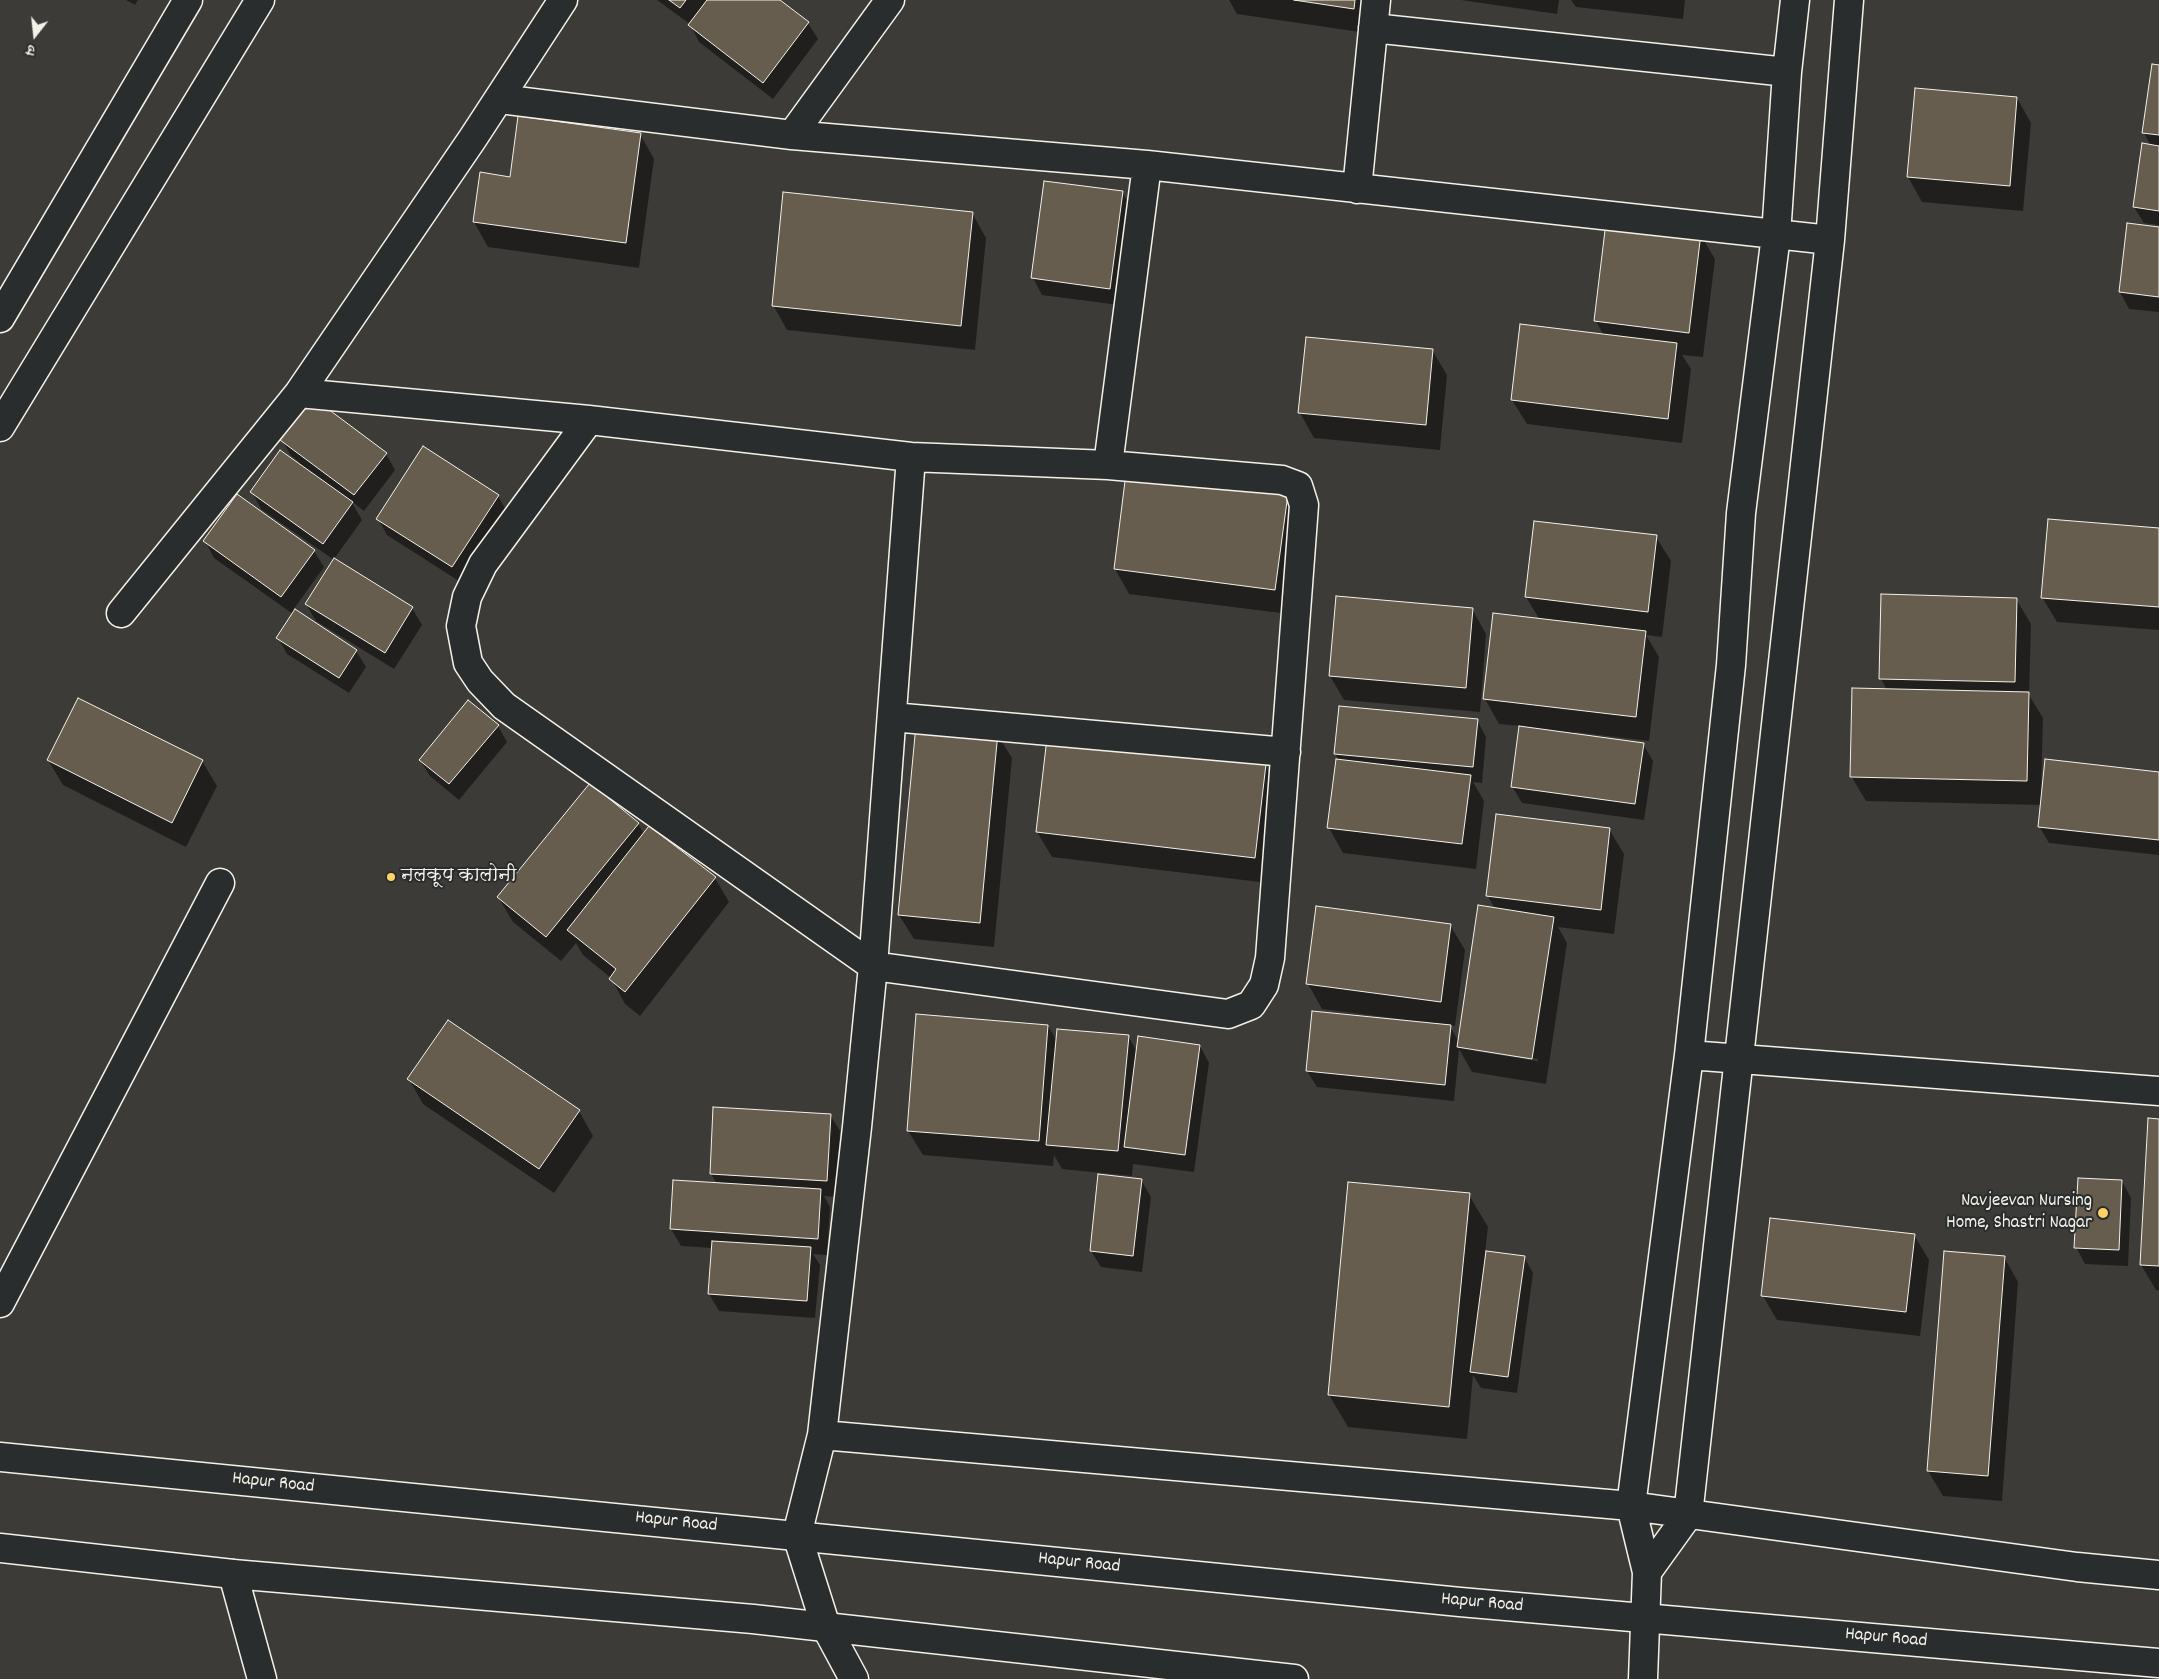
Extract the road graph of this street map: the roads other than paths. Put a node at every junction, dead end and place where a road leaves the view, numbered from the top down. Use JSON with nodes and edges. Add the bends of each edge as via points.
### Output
{"nodes":[{"id":1,"x":188,"y":0,"type":"edge"},
{"id":2,"x":260,"y":0,"type":"edge"},
{"id":3,"x":563,"y":0,"type":"edge"},
{"id":4,"x":890,"y":0,"type":"edge"},
{"id":5,"x":1376,"y":0,"type":"edge"},
{"id":6,"x":1795,"y":0,"type":"edge"},
{"id":7,"x":1849,"y":0,"type":"edge"},
{"id":8,"x":1373,"y":28,"type":"junction"},
{"id":9,"x":1787,"y":72,"type":"junction"},
{"id":10,"x":500,"y":99,"type":"junction"},
{"id":11,"x":792,"y":135,"type":"junction"},
{"id":12,"x":1148,"y":165,"type":"junction"},
{"id":13,"x":1357,"y":189,"type":"junction"},
{"id":14,"x":1776,"y":235,"type":"junction"},
{"id":15,"x":1830,"y":240,"type":"junction"},
{"id":16,"x":0,"y":318,"type":"edge"},
{"id":17,"x":299,"y":393,"type":"junction"},
{"id":18,"x":589,"y":420,"type":"junction"},
{"id":19,"x":0,"y":427,"type":"edge"},
{"id":20,"x":911,"y":457,"type":"junction"},
{"id":21,"x":1108,"y":465,"type":"junction"},
{"id":22,"x":120,"y":613,"type":"dead end"},
{"id":23,"x":892,"y":717,"type":"junction"},
{"id":24,"x":1286,"y":752,"type":"junction"},
{"id":25,"x":220,"y":883,"type":"dead end"},
{"id":26,"x":873,"y":966,"type":"junction"},
{"id":27,"x":1688,"y":1055,"type":"junction"},
{"id":28,"x":1740,"y":1060,"type":"junction"},
{"id":29,"x":2159,"y":1091,"type":"edge"},
{"id":30,"x":0,"y":1303,"type":"edge"},
{"id":31,"x":822,"y":1435,"type":"junction"},
{"id":32,"x":0,"y":1457,"type":"edge"},
{"id":33,"x":1631,"y":1506,"type":"junction"},
{"id":34,"x":1688,"y":1514,"type":"junction"},
{"id":35,"x":797,"y":1535,"type":"junction"},
{"id":36,"x":0,"y":1548,"type":"edge"},
{"id":37,"x":1647,"y":1572,"type":"junction"},
{"id":38,"x":233,"y":1574,"type":"junction"},
{"id":39,"x":2159,"y":1575,"type":"edge"},
{"id":40,"x":1646,"y":1618,"type":"junction"},
{"id":41,"x":826,"y":1627,"type":"junction"},
{"id":42,"x":2159,"y":1662,"type":"edge"},
{"id":43,"x":262,"y":1679,"type":"edge"},
{"id":44,"x":854,"y":1679,"type":"edge"},
{"id":45,"x":1294,"y":1679,"type":"edge"},
{"id":46,"x":1643,"y":1679,"type":"edge"}],
"edges":[{"from":1,"to":16,"type":"street"},
{"from":2,"to":19,"type":"street"},
{"from":3,"to":10,"type":"street"},
{"from":4,"to":11,"type":"street"},
{"from":5,"to":8,"type":"street"},
{"from":6,"to":9,"type":"street"},
{"from":7,"to":15,"type":"street"},
{"from":8,"to":9,"type":"street"},
{"from":8,"to":13,"type":"street"},
{"from":9,"to":14,"type":"street"},
{"from":10,"to":11,"type":"street"},
{"from":10,"to":17,"type":"street"},
{"from":11,"to":12,"type":"street"},
{"from":12,"to":13,"type":"street"},
{"from":12,"to":21,"type":"street"},
{"from":13,"to":14,"type":"street"},
{"from":14,"to":15,"type":"street"},
{"from":14,"to":27,"type":"street","via":[[1741,513],[1732,666]]},
{"from":15,"to":28,"type":"street"},
{"from":17,"to":18,"type":"street"},
{"from":17,"to":22,"type":"street"},
{"from":18,"to":20,"type":"street"},
{"from":18,"to":26,"type":"street","via":[[483,564],[467,597],[461,626],[468,663],[504,706]]},
{"from":20,"to":21,"type":"street"},
{"from":20,"to":23,"type":"street"},
{"from":21,"to":24,"type":"street","via":[[1282,480],[1298,486],[1304,505]]},
{"from":23,"to":24,"type":"street"},
{"from":23,"to":26,"type":"street"},
{"from":24,"to":26,"type":"street","via":[[1270,958],[1264,986],[1251,1005],[1228,1014]]},
{"from":25,"to":30,"type":"street"},
{"from":26,"to":31,"type":"street"},
{"from":27,"to":28,"type":"street"},
{"from":27,"to":33,"type":"street"},
{"from":28,"to":29,"type":"street"},
{"from":28,"to":34,"type":"street"},
{"from":31,"to":33,"type":"street"},
{"from":31,"to":35,"type":"street"},
{"from":32,"to":35,"type":"street","name":"Hapur Road"},
{"from":33,"to":34,"type":"street"},
{"from":33,"to":37,"type":"street"},
{"from":34,"to":37,"type":"street"},
{"from":34,"to":39,"type":"street","via":[[2067,1566]]},
{"from":35,"to":40,"type":"street","name":"Hapur Road"},
{"from":35,"to":41,"type":"street"},
{"from":36,"to":38,"type":"street"},
{"from":37,"to":40,"type":"street"},
{"from":38,"to":41,"type":"street"},
{"from":38,"to":43,"type":"street"},
{"from":40,"to":42,"type":"street","name":"Hapur Road"},
{"from":40,"to":46,"type":"street"},
{"from":41,"to":44,"type":"street"},
{"from":41,"to":45,"type":"street"}]}
